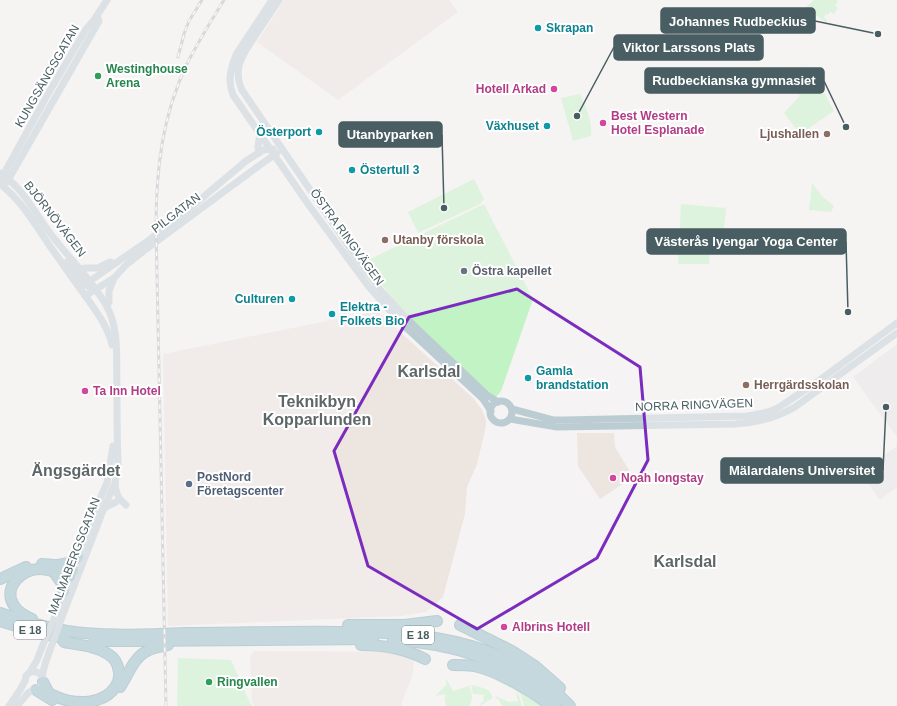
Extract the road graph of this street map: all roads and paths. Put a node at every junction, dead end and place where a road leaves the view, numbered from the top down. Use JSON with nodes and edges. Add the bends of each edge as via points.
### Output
{"nodes":[{"id":1,"x":107,"y":0,"type":"edge"},
{"id":2,"x":272,"y":0,"type":"edge"},
{"id":3,"x":279,"y":0,"type":"edge"},
{"id":4,"x":95,"y":18,"type":"junction"},
{"id":5,"x":229,"y":80,"type":"junction"},
{"id":6,"x":246,"y":97,"type":"junction"},
{"id":7,"x":260,"y":134,"type":"junction"},
{"id":8,"x":272,"y":151,"type":"junction"},
{"id":9,"x":279,"y":162,"type":"junction"},
{"id":10,"x":260,"y":165,"type":"junction"},
{"id":11,"x":2,"y":179,"type":"edge"},
{"id":12,"x":46,"y":234,"type":"junction"},
{"id":13,"x":114,"y":264,"type":"junction"},
{"id":14,"x":80,"y":269,"type":"junction"},
{"id":15,"x":114,"y":278,"type":"junction"},
{"id":16,"x":88,"y":288,"type":"junction"},
{"id":17,"x":107,"y":306,"type":"junction"},
{"id":18,"x":110,"y":314,"type":"junction"},
{"id":19,"x":897,"y":323,"type":"edge"},
{"id":20,"x":897,"y":333,"type":"edge"},
{"id":21,"x":498,"y":402,"type":"junction"},
{"id":22,"x":512,"y":409,"type":"junction"},
{"id":23,"x":491,"y":412,"type":"junction"},
{"id":24,"x":510,"y":419,"type":"junction"},
{"id":25,"x":115,"y":483,"type":"junction"},
{"id":26,"x":101,"y":497,"type":"junction"},
{"id":27,"x":108,"y":500,"type":"junction"},
{"id":28,"x":116,"y":502,"type":"dead end"},
{"id":29,"x":126,"y":506,"type":"dead end"},
{"id":30,"x":104,"y":508,"type":"junction"},
{"id":31,"x":78,"y":557,"type":"junction"},
{"id":32,"x":56,"y":569,"type":"junction"},
{"id":33,"x":75,"y":575,"type":"junction"},
{"id":34,"x":0,"y":579,"type":"edge"},
{"id":35,"x":64,"y":592,"type":"junction"},
{"id":36,"x":0,"y":612,"type":"edge"},
{"id":37,"x":59,"y":615,"type":"junction"},
{"id":38,"x":0,"y":621,"type":"edge"},
{"id":39,"x":437,"y":621,"type":"dead end"},
{"id":40,"x":460,"y":625,"type":"dead end"},
{"id":41,"x":42,"y":626,"type":"junction"},
{"id":42,"x":244,"y":636,"type":"junction"},
{"id":43,"x":61,"y":637,"type":"junction"},
{"id":44,"x":185,"y":641,"type":"junction"},
{"id":45,"x":425,"y":659,"type":"dead end"},
{"id":46,"x":452,"y":665,"type":"dead end"},
{"id":47,"x":30,"y":672,"type":"junction"},
{"id":48,"x":24,"y":681,"type":"junction"},
{"id":49,"x":39,"y":685,"type":"junction"},
{"id":50,"x":9,"y":706,"type":"edge"},
{"id":51,"x":17,"y":706,"type":"edge"},
{"id":52,"x":69,"y":706,"type":"edge"},
{"id":53,"x":91,"y":706,"type":"edge"},
{"id":54,"x":551,"y":706,"type":"edge"},
{"id":55,"x":561,"y":706,"type":"edge"},
{"id":56,"x":570,"y":706,"type":"edge"},
{"id":57,"x":577,"y":706,"type":"edge"}],
"edges":[{"from":1,"to":4,"type":"main road","name":"KUNGSÄNGSGATAN"},
{"from":2,"to":5,"type":"main road","via":[[237,53]]},
{"from":3,"to":6,"type":"main road","via":[[247,48],[239,66],[240,84]]},
{"from":4,"to":11,"type":"main road","name":"KUNGSÄNGSGATAN","via":[[48,94]]},
{"from":4,"to":11,"type":"main road","name":"KUNGSÄNGSGATAN","via":[[99,21]]},
{"from":5,"to":6,"type":"main road","via":[[235,83],[242,96]]},
{"from":5,"to":7,"type":"main road","via":[[233,95]]},
{"from":6,"to":8,"type":"main road","via":[[276,141]]},
{"from":7,"to":8,"type":"main road"},
{"from":7,"to":8,"type":"main road","via":[[258,146]]},
{"from":8,"to":9,"type":"main road","name":"ÖSTRA RINGVÄGEN"},
{"from":8,"to":10,"type":"main road","name":"PILGATAN","via":[[261,159]]},
{"from":8,"to":13,"type":"main road","name":"PILGATAN","via":[[246,161],[183,214]]},
{"from":8,"to":21,"type":"main road","name":"ÖSTRA RINGVÄGEN","via":[[295,168],[358,260],[406,318],[487,395]]},
{"from":9,"to":10,"type":"main road"},
{"from":9,"to":23,"type":"main road","name":"ÖSTRA RINGVÄGEN","via":[[369,287],[400,322],[483,399]]},
{"from":10,"to":15,"type":"main road","name":"PILGATAN","via":[[126,265]]},
{"from":11,"to":12,"type":"main road","name":"BJÖRNÖVÄGEN","via":[[24,195]]},
{"from":12,"to":14,"type":"main road","name":"BJÖRNÖVÄGEN"},
{"from":12,"to":16,"type":"main road","name":"BJÖRNÖVÄGEN","via":[[61,262]]},
{"from":13,"to":14,"type":"main road","via":[[110,262],[98,268]]},
{"from":13,"to":16,"type":"main road","name":"PILGATAN"},
{"from":14,"to":16,"type":"main road","name":"BJÖRNÖVÄGEN"},
{"from":15,"to":16,"type":"main road","name":"PILGATAN"},
{"from":15,"to":17,"type":"main road"},
{"from":16,"to":17,"type":"main road","name":"MALMABERGSGATAN"},
{"from":16,"to":18,"type":"main road"},
{"from":16,"to":26,"type":"main road","name":"MALMABERGSGATAN","via":[[94,307],[108,330],[112,348],[113,451],[107,483]]},
{"from":17,"to":18,"type":"main road","name":"MALMABERGSGATAN"},
{"from":18,"to":25,"type":"main road","name":"MALMABERGSGATAN","via":[[114,324],[116,347],[118,464]]},
{"from":19,"to":22,"type":"main road","name":"NORRA RINGVÄGEN","via":[[817,382],[769,412],[747,416],[553,420]]},
{"from":20,"to":24,"type":"main road","name":"NORRA RINGVÄGEN","via":[[784,413],[757,422],[557,427]]},
{"from":21,"to":22,"type":"main road","via":[[509,404]]},
{"from":21,"to":23,"type":"main road","via":[[494,404]]},
{"from":22,"to":24,"type":"main road"},
{"from":23,"to":24,"type":"main road","via":[[493,419],[499,423]]},
{"from":25,"to":27,"type":"main road","name":"MALMABERGSGATAN"},
{"from":25,"to":29,"type":"main road","via":[[116,492]]},
{"from":26,"to":27,"type":"main road"},
{"from":26,"to":31,"type":"main road","name":"MALMABERGSGATAN"},
{"from":27,"to":30,"type":"main road","name":"MALMABERGSGATAN"},
{"from":28,"to":30,"type":"main road"},
{"from":30,"to":33,"type":"main road","name":"MALMABERGSGATAN"},
{"from":31,"to":32,"type":"highway"},
{"from":31,"to":33,"type":"main road","name":"MALMABERGSGATAN"},
{"from":32,"to":33,"type":"highway","number":"E 18"},
{"from":32,"to":34,"type":"highway","number":"E 18","via":[[43,564],[30,565]]},
{"from":32,"to":35,"type":"highway"},
{"from":32,"to":41,"type":"highway","number":"E 18","via":[[24,573],[11,588],[11,600],[18,611],[38,621]]},
{"from":33,"to":35,"type":"main road","name":"MALMABERGSGATAN"},
{"from":33,"to":37,"type":"main road","name":"MALMABERGSGATAN"},
{"from":35,"to":37,"type":"main road","name":"MALMABERGSGATAN"},
{"from":36,"to":41,"type":"highway","number":"E 18"},
{"from":37,"to":47,"type":"main road","name":"MALMABERGSGATAN","bridge":true},
{"from":37,"to":49,"type":"main road","name":"MALMABERGSGATAN","bridge":true},
{"from":38,"to":43,"type":"highway","number":"E 18"},
{"from":39,"to":42,"type":"highway","number":"E 18","via":[[405,625],[281,627]]},
{"from":40,"to":57,"type":"highway","via":[[512,651],[535,666],[558,685]]},
{"from":41,"to":42,"type":"highway","number":"E 18","via":[[103,634]]},
{"from":42,"to":44,"type":"highway","number":"E 18"},
{"from":42,"to":45,"type":"highway","number":"E 18","via":[[254,643],[266,644],[381,646],[403,649]]},
{"from":42,"to":55,"type":"highway","number":"E 18","via":[[380,639],[448,647],[508,668],[541,689]]},
{"from":42,"to":56,"type":"highway","number":"E 18","via":[[385,632],[446,639],[484,649],[520,666],[550,687]]},
{"from":43,"to":44,"type":"highway","number":"E 18","via":[[99,641]]},
{"from":43,"to":49,"type":"highway","number":"E 18","via":[[65,642],[100,650],[113,657],[119,669],[117,683],[108,694],[87,702],[66,700]]},
{"from":44,"to":53,"type":"highway","number":"E 18","via":[[153,648],[142,654],[134,662],[117,691],[106,701]]},
{"from":46,"to":54,"type":"highway","via":[[483,668],[524,688]]},
{"from":47,"to":48,"type":"main road"},
{"from":47,"to":49,"type":"main road","via":[[39,673]]},
{"from":48,"to":49,"type":"main road","via":[[29,689]]},
{"from":48,"to":50,"type":"main road"},
{"from":49,"to":51,"type":"main road","name":"MALMABERGSGATAN"},
{"from":49,"to":52,"type":"highway","via":[[59,703]]}]}
